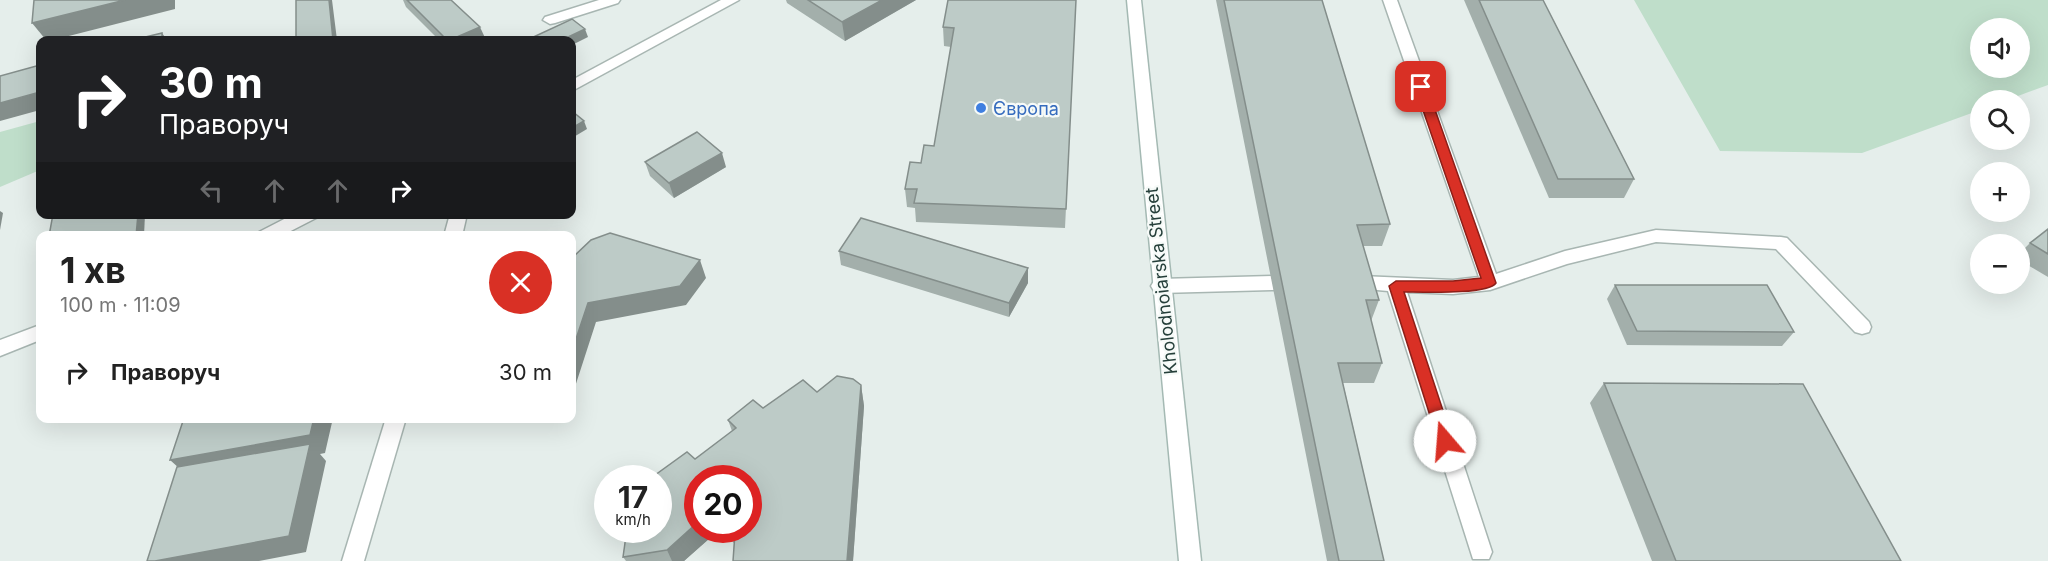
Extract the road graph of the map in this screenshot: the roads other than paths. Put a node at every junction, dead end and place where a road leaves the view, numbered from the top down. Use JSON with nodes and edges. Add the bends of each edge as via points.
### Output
{"nodes":[{"id":1,"x":613,"y":0,"type":"edge"},
{"id":2,"x":732,"y":0,"type":"edge"},
{"id":3,"x":1134,"y":0,"type":"edge"},
{"id":4,"x":1390,"y":0,"type":"edge"},
{"id":5,"x":550,"y":20,"type":"dead end"},
{"id":6,"x":576,"y":84,"type":"edge"},
{"id":7,"x":300,"y":219,"type":"edge"},
{"id":8,"x":275,"y":231,"type":"edge"},
{"id":9,"x":1273,"y":283,"type":"dead end"},
{"id":10,"x":1361,"y":283,"type":"edge"},
{"id":11,"x":1490,"y":283,"type":"junction"},
{"id":12,"x":1160,"y":286,"type":"junction"},
{"id":13,"x":1396,"y":286,"type":"junction"},
{"id":14,"x":1862,"y":327,"type":"dead end"},
{"id":15,"x":36,"y":334,"type":"edge"},
{"id":16,"x":0,"y":348,"type":"edge"},
{"id":17,"x":394,"y":423,"type":"edge"},
{"id":18,"x":1481,"y":552,"type":"dead end"},
{"id":19,"x":353,"y":561,"type":"edge"},
{"id":20,"x":1190,"y":561,"type":"edge"}],
"edges":[{"from":1,"to":5,"type":"main road"},
{"from":2,"to":6,"type":"main road"},
{"from":3,"to":12,"type":"main road","name":"Kholodnoiarska Street"},
{"from":4,"to":11,"type":"main road"},
{"from":7,"to":8,"type":"main road"},
{"from":9,"to":12,"type":"main road"},
{"from":10,"to":13,"type":"main road"},
{"from":11,"to":13,"type":"main road"},
{"from":11,"to":14,"type":"main road","via":[[1565,258],[1656,236],[1781,243]]},
{"from":12,"to":20,"type":"main road","name":"Kholodnoiarska Street"},
{"from":13,"to":18,"type":"main road"},
{"from":15,"to":16,"type":"main road"},
{"from":17,"to":19,"type":"main road"}]}
